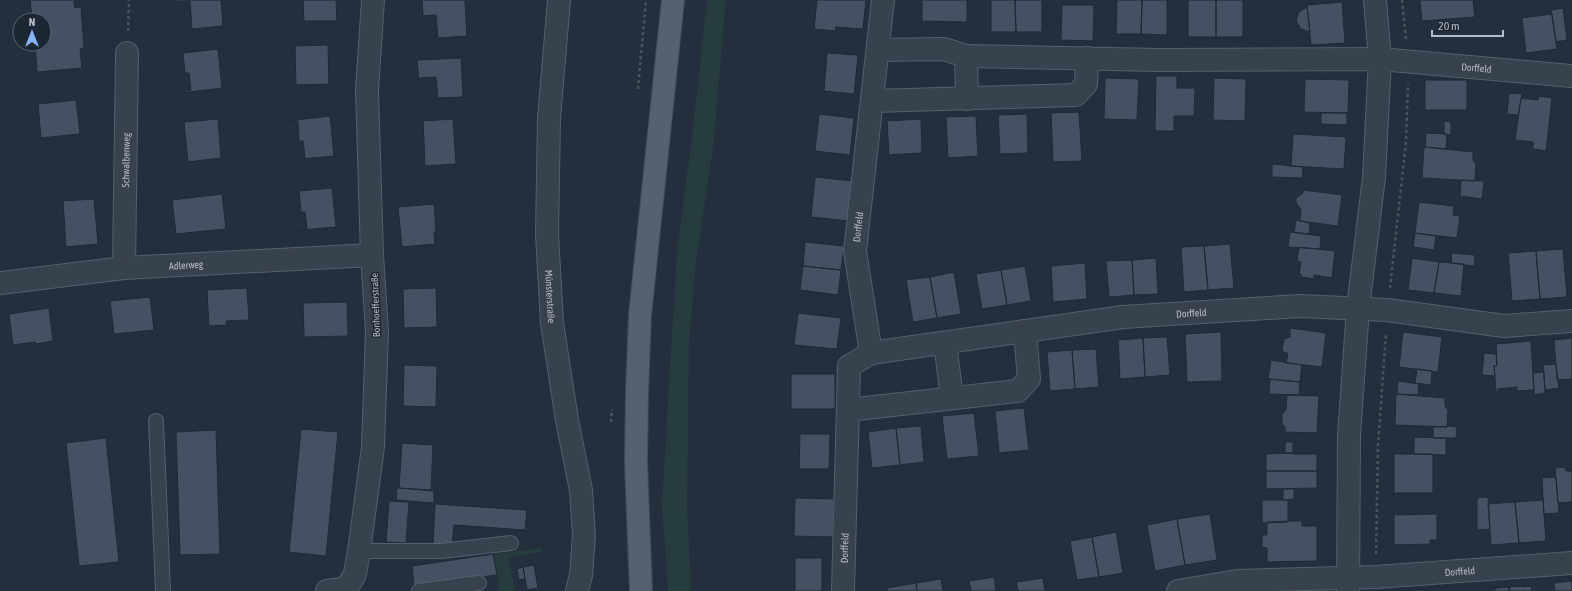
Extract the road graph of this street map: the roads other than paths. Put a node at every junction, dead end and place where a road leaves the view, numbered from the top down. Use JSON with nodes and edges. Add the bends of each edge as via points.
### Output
{"nodes":[{"id":1,"x":373,"y":0,"type":"edge"},
{"id":2,"x":559,"y":0,"type":"edge"},
{"id":3,"x":673,"y":0,"type":"edge"},
{"id":4,"x":884,"y":0,"type":"edge"},
{"id":5,"x":1375,"y":0,"type":"edge"},
{"id":6,"x":878,"y":50,"type":"junction"},
{"id":7,"x":127,"y":53,"type":"road end"},
{"id":8,"x":966,"y":56,"type":"junction"},
{"id":9,"x":1088,"y":58,"type":"junction"},
{"id":10,"x":1380,"y":59,"type":"junction"},
{"id":11,"x":1572,"y":76,"type":"edge"},
{"id":12,"x":967,"y":99,"type":"junction"},
{"id":13,"x":872,"y":101,"type":"junction"},
{"id":14,"x":372,"y":255,"type":"junction"},
{"id":15,"x":124,"y":268,"type":"junction"},
{"id":16,"x":0,"y":283,"type":"edge"},
{"id":17,"x":1358,"y":308,"type":"junction"},
{"id":18,"x":1572,"y":321,"type":"edge"},
{"id":19,"x":1025,"y":331,"type":"junction"},
{"id":20,"x":945,"y":343,"type":"junction"},
{"id":21,"x":871,"y":353,"type":"junction"},
{"id":22,"x":952,"y":398,"type":"junction"},
{"id":23,"x":848,"y":410,"type":"junction"},
{"id":24,"x":156,"y":421,"type":"dead end"},
{"id":25,"x":511,"y":543,"type":"dead end"},
{"id":26,"x":359,"y":550,"type":"junction"},
{"id":27,"x":1572,"y":563,"type":"edge"},
{"id":28,"x":479,"y":583,"type":"dead end"},
{"id":29,"x":1348,"y":584,"type":"edge"},
{"id":30,"x":354,"y":588,"type":"edge"},
{"id":31,"x":163,"y":591,"type":"edge"},
{"id":32,"x":327,"y":591,"type":"edge"},
{"id":33,"x":419,"y":591,"type":"edge"},
{"id":34,"x":577,"y":591,"type":"edge"},
{"id":35,"x":641,"y":591,"type":"edge"},
{"id":36,"x":843,"y":591,"type":"edge"},
{"id":37,"x":1178,"y":591,"type":"edge"}],
"edges":[{"from":1,"to":14,"type":"street","name":"Bonhoefferstraße","via":[[367,90]]},
{"from":2,"to":34,"type":"street","name":"Münsterstraße","via":[[549,118],[547,234],[552,323],[581,490],[584,536]]},
{"from":3,"to":35,"type":"main road","via":[[640,315],[636,463]]},
{"from":4,"to":6,"type":"street","name":"Dorffeld"},
{"from":5,"to":10,"type":"street"},
{"from":6,"to":8,"type":"street","name":"Dorffeld","via":[[944,49]]},
{"from":6,"to":13,"type":"street","name":"Dorffeld"},
{"from":7,"to":15,"type":"street","name":"Schwalbenweg"},
{"from":8,"to":9,"type":"street","name":"Dorffeld"},
{"from":8,"to":12,"type":"street"},
{"from":9,"to":10,"type":"street","name":"Dorffeld"},
{"from":9,"to":12,"type":"street","via":[[1086,84],[1076,95]]},
{"from":10,"to":11,"type":"street","name":"Dorffeld"},
{"from":10,"to":17,"type":"street","via":[[1374,176]]},
{"from":12,"to":13,"type":"street"},
{"from":13,"to":21,"type":"street","name":"Dorffeld","via":[[855,251]]},
{"from":14,"to":15,"type":"street","name":"Adlerweg"},
{"from":14,"to":26,"type":"street","name":"Bonhoefferstraße","via":[[377,331],[373,447]]},
{"from":15,"to":16,"type":"street","name":"Adlerweg"},
{"from":17,"to":18,"type":"street","name":"Dorffeld","via":[[1504,326]]},
{"from":17,"to":19,"type":"street","name":"Dorffeld","via":[[1300,306],[1123,317]]},
{"from":17,"to":29,"type":"street","via":[[1349,435]]},
{"from":19,"to":20,"type":"street","name":"Dorffeld"},
{"from":19,"to":22,"type":"street","via":[[1029,379],[1018,391]]},
{"from":20,"to":21,"type":"street","name":"Dorffeld"},
{"from":20,"to":22,"type":"street"},
{"from":21,"to":23,"type":"street","name":"Dorffeld","via":[[849,366]]},
{"from":22,"to":23,"type":"street"},
{"from":23,"to":36,"type":"street","name":"Dorffeld"},
{"from":24,"to":31,"type":"lane"},
{"from":25,"to":26,"type":"lane","via":[[441,551]]},
{"from":26,"to":30,"type":"street","name":"Bonhoefferstraße"},
{"from":27,"to":29,"type":"street","name":"Dorffeld"},
{"from":28,"to":33,"type":"lane"},
{"from":29,"to":37,"type":"street","name":"Dorffeld","via":[[1237,581]]},
{"from":30,"to":32,"type":"street","name":"Bonhoefferstraße"}]}
